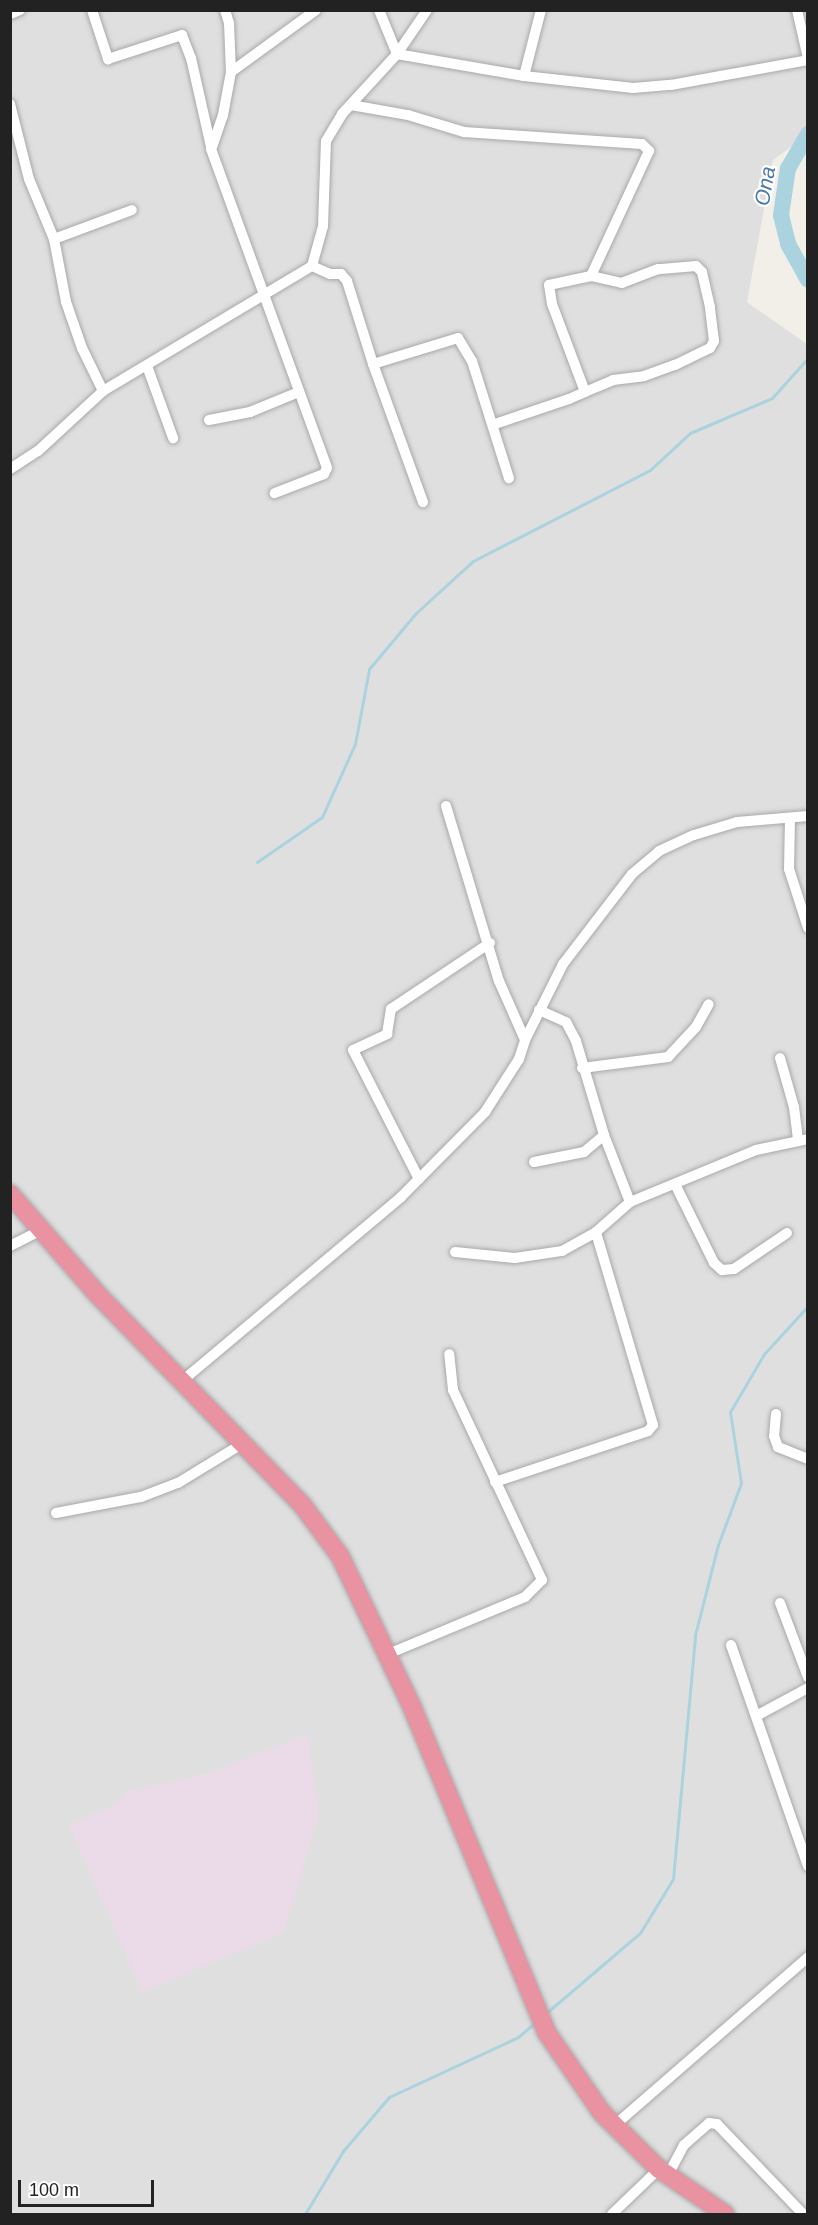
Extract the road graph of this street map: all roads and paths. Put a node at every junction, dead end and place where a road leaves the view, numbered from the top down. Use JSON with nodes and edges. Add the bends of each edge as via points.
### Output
{"nodes":[{"id":1,"x":20,"y":10,"type":"edge"},
{"id":2,"x":92,"y":10,"type":"edge"},
{"id":3,"x":225,"y":10,"type":"edge"},
{"id":4,"x":316,"y":10,"type":"edge"},
{"id":5,"x":379,"y":10,"type":"edge"},
{"id":6,"x":427,"y":10,"type":"edge"},
{"id":7,"x":541,"y":10,"type":"edge"},
{"id":8,"x":797,"y":10,"type":"edge"},
{"id":9,"x":10,"y":14,"type":"edge"},
{"id":10,"x":397,"y":54,"type":"junction"},
{"id":11,"x":807,"y":59,"type":"edge"},
{"id":12,"x":231,"y":72,"type":"junction"},
{"id":13,"x":524,"y":76,"type":"junction"},
{"id":14,"x":10,"y":105,"type":"edge"},
{"id":15,"x":351,"y":105,"type":"junction"},
{"id":16,"x":211,"y":149,"type":"junction"},
{"id":17,"x":132,"y":210,"type":"dead end"},
{"id":18,"x":54,"y":239,"type":"junction"},
{"id":19,"x":312,"y":266,"type":"junction"},
{"id":20,"x":591,"y":276,"type":"junction"},
{"id":21,"x":266,"y":292,"type":"junction"},
{"id":22,"x":373,"y":364,"type":"junction"},
{"id":23,"x":147,"y":366,"type":"junction"},
{"id":24,"x":103,"y":391,"type":"junction"},
{"id":25,"x":299,"y":392,"type":"junction"},
{"id":26,"x":585,"y":392,"type":"junction"},
{"id":27,"x":209,"y":420,"type":"dead end"},
{"id":28,"x":495,"y":424,"type":"junction"},
{"id":29,"x":173,"y":438,"type":"dead end"},
{"id":30,"x":10,"y":469,"type":"edge"},
{"id":31,"x":509,"y":478,"type":"dead end"},
{"id":32,"x":274,"y":493,"type":"dead end"},
{"id":33,"x":423,"y":502,"type":"dead end"},
{"id":34,"x":446,"y":806,"type":"dead end"},
{"id":35,"x":807,"y":816,"type":"edge"},
{"id":36,"x":790,"y":818,"type":"junction"},
{"id":37,"x":807,"y":928,"type":"edge"},
{"id":38,"x":489,"y":943,"type":"junction"},
{"id":39,"x":709,"y":1004,"type":"dead end"},
{"id":40,"x":539,"y":1010,"type":"junction"},
{"id":41,"x":525,"y":1040,"type":"junction"},
{"id":42,"x":780,"y":1058,"type":"dead end"},
{"id":43,"x":582,"y":1068,"type":"junction"},
{"id":44,"x":604,"y":1135,"type":"junction"},
{"id":45,"x":803,"y":1139,"type":"edge"},
{"id":46,"x":534,"y":1162,"type":"dead end"},
{"id":47,"x":419,"y":1179,"type":"junction"},
{"id":48,"x":675,"y":1184,"type":"junction"},
{"id":49,"x":10,"y":1194,"type":"edge"},
{"id":50,"x":630,"y":1202,"type":"junction"},
{"id":51,"x":39,"y":1231,"type":"junction"},
{"id":52,"x":596,"y":1232,"type":"junction"},
{"id":53,"x":787,"y":1233,"type":"dead end"},
{"id":54,"x":10,"y":1246,"type":"edge"},
{"id":55,"x":455,"y":1252,"type":"dead end"},
{"id":56,"x":449,"y":1354,"type":"dead end"},
{"id":57,"x":182,"y":1381,"type":"junction"},
{"id":58,"x":776,"y":1414,"type":"dead end"},
{"id":59,"x":244,"y":1442,"type":"junction"},
{"id":60,"x":807,"y":1459,"type":"edge"},
{"id":61,"x":495,"y":1482,"type":"junction"},
{"id":62,"x":56,"y":1513,"type":"dead end"},
{"id":63,"x":780,"y":1603,"type":"dead end"},
{"id":64,"x":731,"y":1645,"type":"dead end"},
{"id":65,"x":388,"y":1654,"type":"junction"},
{"id":66,"x":807,"y":1677,"type":"edge"},
{"id":67,"x":807,"y":1688,"type":"edge"},
{"id":68,"x":758,"y":1715,"type":"junction"},
{"id":69,"x":807,"y":1866,"type":"edge"},
{"id":70,"x":807,"y":1957,"type":"edge"},
{"id":71,"x":615,"y":2125,"type":"junction"},
{"id":72,"x":664,"y":2172,"type":"junction"},
{"id":73,"x":612,"y":2214,"type":"edge"},
{"id":74,"x":725,"y":2214,"type":"edge"},
{"id":75,"x":806,"y":2214,"type":"edge"}],
"edges":[{"from":1,"to":9,"type":"street"},
{"from":2,"to":16,"type":"street","via":[[108,59],[182,35],[191,58]]},
{"from":3,"to":12,"type":"street"},
{"from":4,"to":12,"type":"street"},
{"from":5,"to":10,"type":"street"},
{"from":6,"to":10,"type":"street"},
{"from":7,"to":13,"type":"street"},
{"from":8,"to":11,"type":"street"},
{"from":10,"to":13,"type":"street"},
{"from":10,"to":15,"type":"street"},
{"from":11,"to":13,"type":"street","via":[[671,85],[633,88]]},
{"from":12,"to":16,"type":"street","via":[[223,115]]},
{"from":14,"to":18,"type":"street","via":[[29,179]]},
{"from":15,"to":19,"type":"street","via":[[326,141],[323,226]]},
{"from":15,"to":20,"type":"street","via":[[464,132],[642,144],[649,152]]},
{"from":16,"to":21,"type":"street"},
{"from":17,"to":18,"type":"street"},
{"from":18,"to":24,"type":"street","via":[[66,302]]},
{"from":19,"to":21,"type":"street"},
{"from":19,"to":22,"type":"street","via":[[341,274],[346,281]]},
{"from":20,"to":26,"type":"street","via":[[549,285],[552,304]]},
{"from":20,"to":26,"type":"street","via":[[622,283],[658,269],[696,266],[702,272],[714,341],[710,348],[675,365],[644,376],[613,380]]},
{"from":21,"to":23,"type":"street"},
{"from":21,"to":25,"type":"street"},
{"from":22,"to":28,"type":"street","via":[[458,338],[472,361]]},
{"from":22,"to":33,"type":"street"},
{"from":23,"to":24,"type":"street"},
{"from":23,"to":29,"type":"street"},
{"from":24,"to":30,"type":"street","via":[[38,451]]},
{"from":25,"to":27,"type":"street","via":[[249,412]]},
{"from":25,"to":32,"type":"street","via":[[327,468],[324,474]]},
{"from":26,"to":28,"type":"street"},
{"from":28,"to":31,"type":"street"},
{"from":34,"to":38,"type":"street"},
{"from":35,"to":36,"type":"street"},
{"from":36,"to":37,"type":"street","via":[[789,869]]},
{"from":36,"to":40,"type":"street","via":[[737,822],[659,850],[632,874],[563,964]]},
{"from":38,"to":41,"type":"street","via":[[499,981]]},
{"from":38,"to":47,"type":"street","via":[[391,1009],[387,1034],[353,1050]]},
{"from":39,"to":43,"type":"street","via":[[696,1027],[668,1058]]},
{"from":40,"to":41,"type":"street"},
{"from":40,"to":43,"type":"street","via":[[566,1022],[576,1041]]},
{"from":41,"to":47,"type":"street","via":[[519,1059],[486,1112]]},
{"from":42,"to":45,"type":"street"},
{"from":43,"to":44,"type":"street"},
{"from":44,"to":46,"type":"street","via":[[584,1152]]},
{"from":44,"to":50,"type":"street"},
{"from":45,"to":48,"type":"street","via":[[756,1150]]},
{"from":47,"to":57,"type":"street"},
{"from":48,"to":50,"type":"street"},
{"from":48,"to":53,"type":"street","via":[[714,1263],[722,1270],[734,1269]]},
{"from":49,"to":51,"type":"highway"},
{"from":50,"to":52,"type":"street"},
{"from":51,"to":54,"type":"street"},
{"from":51,"to":57,"type":"highway"},
{"from":52,"to":55,"type":"street","via":[[562,1251],[515,1258]]},
{"from":52,"to":61,"type":"street","via":[[653,1425],[648,1431]]},
{"from":56,"to":61,"type":"street","via":[[453,1390]]},
{"from":57,"to":59,"type":"highway"},
{"from":58,"to":60,"type":"street","via":[[774,1436],[778,1447]]},
{"from":59,"to":62,"type":"street","via":[[178,1483],[141,1497]]},
{"from":59,"to":65,"type":"highway","via":[[303,1506],[340,1557]]},
{"from":61,"to":65,"type":"street","via":[[542,1580],[525,1597]]},
{"from":63,"to":66,"type":"street"},
{"from":64,"to":68,"type":"street"},
{"from":65,"to":71,"type":"highway","via":[[543,2023],[602,2113]]},
{"from":67,"to":68,"type":"street"},
{"from":68,"to":69,"type":"street","via":[[774,1776]]},
{"from":70,"to":71,"type":"street"},
{"from":71,"to":72,"type":"highway"},
{"from":72,"to":73,"type":"street"},
{"from":72,"to":74,"type":"highway"},
{"from":72,"to":75,"type":"street","via":[[684,2145],[709,2123],[717,2124]]}]}
